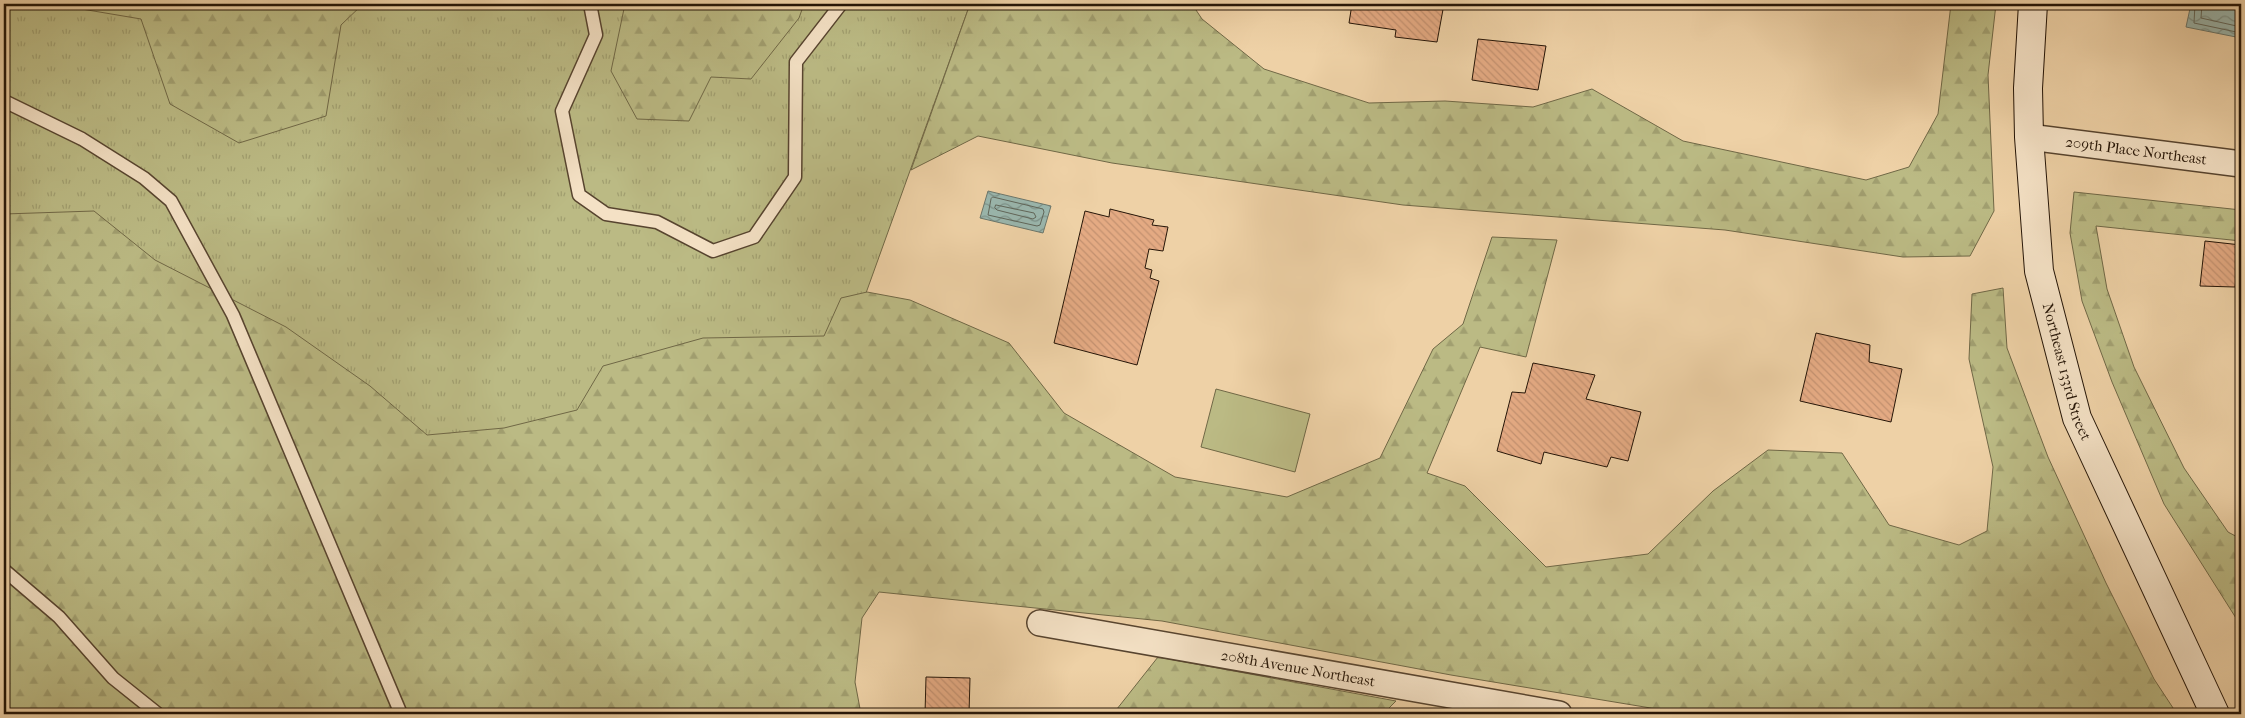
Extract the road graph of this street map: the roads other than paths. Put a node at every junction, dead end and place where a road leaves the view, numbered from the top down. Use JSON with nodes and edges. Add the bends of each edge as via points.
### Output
{"nodes":[{"id":1,"x":590,"y":4,"type":"edge"},
{"id":2,"x":841,"y":4,"type":"edge"},
{"id":3,"x":2033,"y":4,"type":"edge"},
{"id":4,"x":4,"y":101,"type":"edge"},
{"id":5,"x":2029,"y":137,"type":"junction"},
{"id":6,"x":2241,"y":164,"type":"edge"},
{"id":7,"x":4,"y":570,"type":"edge"},
{"id":8,"x":1040,"y":623,"type":"dead end"},
{"id":9,"x":158,"y":714,"type":"edge"},
{"id":10,"x":401,"y":714,"type":"edge"},
{"id":11,"x":1559,"y":714,"type":"edge"},
{"id":12,"x":2215,"y":714,"type":"edge"}],
"edges":[{"from":1,"to":2,"type":"lane","via":[[596,36],[562,111],[579,195],[606,214],[657,222],[714,251],[754,238],[795,177],[796,62]]},
{"from":3,"to":5,"type":"street","name":"Northeast 133rd Street"},
{"from":4,"to":10,"type":"lane","via":[[82,139],[144,178],[171,201],[233,315]]},
{"from":5,"to":6,"type":"street","name":"209th Place Northeast"},
{"from":5,"to":12,"type":"street","name":"Northeast 133rd Street","via":[[2039,272],[2077,418]]},
{"from":7,"to":9,"type":"lane","via":[[59,617],[113,678]]},
{"from":8,"to":11,"type":"street","name":"208th Avenue Northeast"}]}
